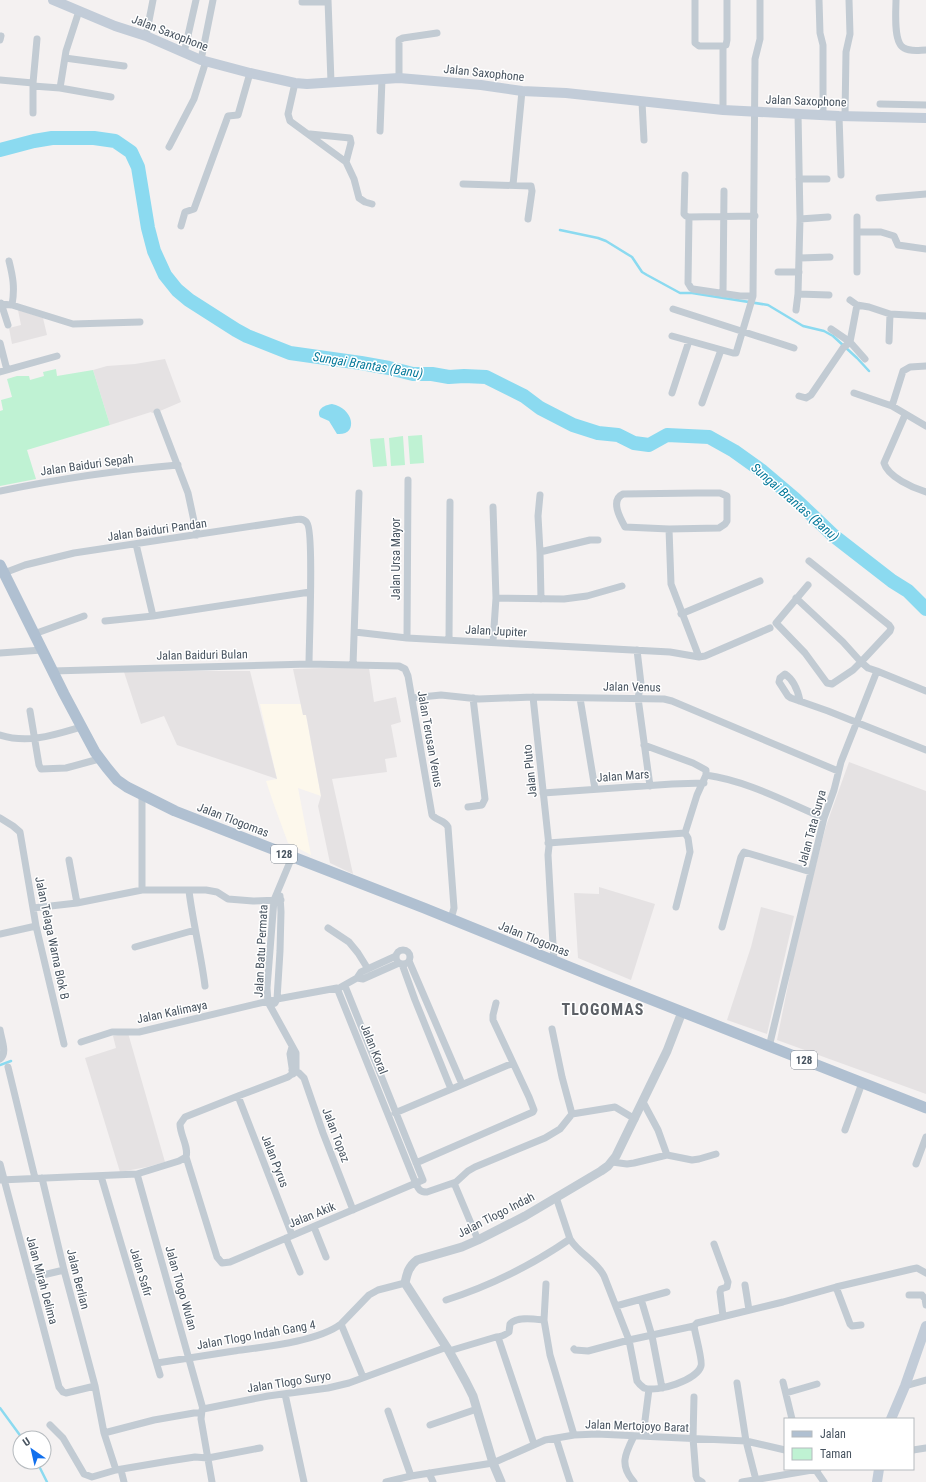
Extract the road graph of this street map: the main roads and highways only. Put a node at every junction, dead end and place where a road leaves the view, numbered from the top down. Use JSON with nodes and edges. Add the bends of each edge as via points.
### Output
{"nodes":[{"id":1,"x":53,"y":0,"type":"edge"},
{"id":2,"x":926,"y":118,"type":"edge"},
{"id":3,"x":1,"y":567,"type":"edge"},
{"id":4,"x":926,"y":1108,"type":"edge"},
{"id":5,"x":926,"y":1326,"type":"edge"},
{"id":6,"x":891,"y":1418,"type":"edge"},
{"id":7,"x":879,"y":1470,"type":"edge"},
{"id":8,"x":877,"y":1482,"type":"edge"}],
"edges":[{"from":1,"to":2,"type":"main road","name":"Jalan Saxophone","via":[[204,60],[295,83],[399,78],[723,110]]},
{"from":3,"to":4,"type":"main road","name":"Jalan Tlogomas","number":"128","via":[[99,759],[118,780],[142,795],[290,859],[451,919]]},
{"from":5,"to":6,"type":"main road"},
{"from":7,"to":8,"type":"main road"}]}
